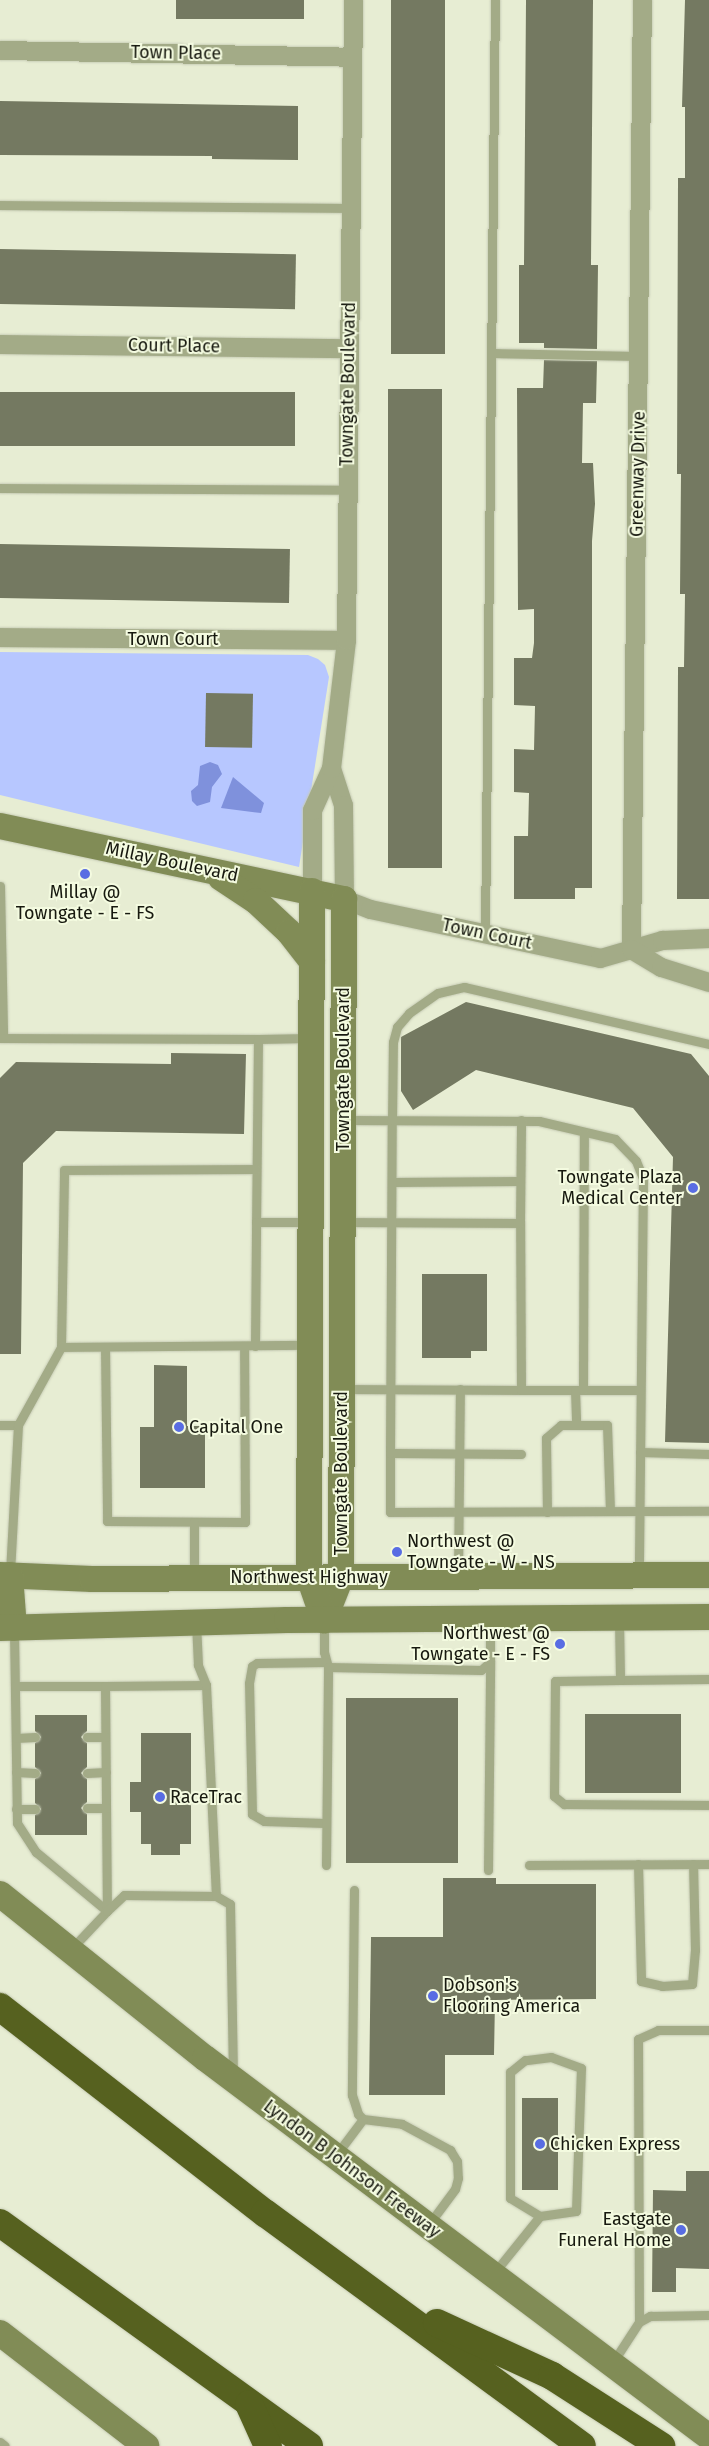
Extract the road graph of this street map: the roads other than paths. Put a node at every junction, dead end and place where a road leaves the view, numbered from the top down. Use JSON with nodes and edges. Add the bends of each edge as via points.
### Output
{"nodes":[{"id":1,"x":353,"y":0,"type":"edge"},
{"id":2,"x":495,"y":0,"type":"edge"},
{"id":3,"x":642,"y":0,"type":"edge"},
{"id":4,"x":0,"y":50,"type":"edge"},
{"id":5,"x":352,"y":57,"type":"junction"},
{"id":6,"x":0,"y":205,"type":"edge"},
{"id":7,"x":350,"y":208,"type":"junction"},
{"id":8,"x":0,"y":344,"type":"edge"},
{"id":9,"x":349,"y":348,"type":"junction"},
{"id":10,"x":493,"y":353,"type":"junction"},
{"id":11,"x":640,"y":356,"type":"junction"},
{"id":12,"x":0,"y":488,"type":"edge"},
{"id":13,"x":347,"y":490,"type":"junction"},
{"id":14,"x":0,"y":637,"type":"edge"},
{"id":15,"x":346,"y":640,"type":"junction"},
{"id":16,"x":330,"y":768,"type":"junction"},
{"id":17,"x":0,"y":826,"type":"edge"},
{"id":18,"x":208,"y":869,"type":"junction"},
{"id":19,"x":0,"y":886,"type":"edge"},
{"id":20,"x":312,"y":891,"type":"junction"},
{"id":21,"x":344,"y":899,"type":"junction"},
{"id":22,"x":485,"y":934,"type":"junction"},
{"id":23,"x":709,"y":938,"type":"edge"},
{"id":24,"x":631,"y":949,"type":"junction"},
{"id":25,"x":312,"y":962,"type":"junction"},
{"id":26,"x":709,"y":982,"type":"edge"},
{"id":27,"x":1,"y":1036,"type":"edge"},
{"id":28,"x":312,"y":1038,"type":"junction"},
{"id":29,"x":258,"y":1039,"type":"junction"},
{"id":30,"x":709,"y":1044,"type":"edge"},
{"id":31,"x":342,"y":1120,"type":"junction"},
{"id":32,"x":392,"y":1120,"type":"junction"},
{"id":33,"x":521,"y":1120,"type":"junction"},
{"id":34,"x":584,"y":1132,"type":"junction"},
{"id":35,"x":256,"y":1169,"type":"junction"},
{"id":36,"x":520,"y":1181,"type":"junction"},
{"id":37,"x":393,"y":1182,"type":"junction"},
{"id":38,"x":256,"y":1222,"type":"junction"},
{"id":39,"x":311,"y":1222,"type":"junction"},
{"id":40,"x":342,"y":1222,"type":"junction"},
{"id":41,"x":393,"y":1223,"type":"junction"},
{"id":42,"x":520,"y":1223,"type":"junction"},
{"id":43,"x":310,"y":1345,"type":"junction"},
{"id":44,"x":244,"y":1346,"type":"junction"},
{"id":45,"x":256,"y":1346,"type":"junction"},
{"id":46,"x":62,"y":1347,"type":"junction"},
{"id":47,"x":105,"y":1347,"type":"junction"},
{"id":48,"x":342,"y":1389,"type":"junction"},
{"id":49,"x":391,"y":1389,"type":"junction"},
{"id":50,"x":460,"y":1389,"type":"junction"},
{"id":51,"x":521,"y":1390,"type":"junction"},
{"id":52,"x":579,"y":1390,"type":"junction"},
{"id":53,"x":640,"y":1390,"type":"junction"},
{"id":54,"x":0,"y":1424,"type":"edge"},
{"id":55,"x":18,"y":1425,"type":"junction"},
{"id":56,"x":576,"y":1425,"type":"junction"},
{"id":57,"x":640,"y":1452,"type":"junction"},
{"id":58,"x":390,"y":1453,"type":"junction"},
{"id":59,"x":459,"y":1454,"type":"junction"},
{"id":60,"x":521,"y":1454,"type":"dead end"},
{"id":61,"x":709,"y":1454,"type":"edge"},
{"id":62,"x":639,"y":1510,"type":"junction"},
{"id":63,"x":610,"y":1511,"type":"junction"},
{"id":64,"x":709,"y":1511,"type":"edge"},
{"id":65,"x":458,"y":1512,"type":"junction"},
{"id":66,"x":547,"y":1512,"type":"junction"},
{"id":67,"x":194,"y":1522,"type":"junction"},
{"id":68,"x":5,"y":1575,"type":"edge"},
{"id":69,"x":638,"y":1575,"type":"junction"},
{"id":70,"x":709,"y":1575,"type":"edge"},
{"id":71,"x":458,"y":1576,"type":"junction"},
{"id":72,"x":194,"y":1577,"type":"junction"},
{"id":73,"x":341,"y":1577,"type":"junction"},
{"id":74,"x":310,"y":1578,"type":"junction"},
{"id":75,"x":619,"y":1617,"type":"junction"},
{"id":76,"x":709,"y":1617,"type":"edge"},
{"id":77,"x":490,"y":1618,"type":"junction"},
{"id":78,"x":324,"y":1620,"type":"junction"},
{"id":79,"x":196,"y":1622,"type":"junction"},
{"id":80,"x":7,"y":1628,"type":"edge"},
{"id":81,"x":490,"y":1662,"type":"junction"},
{"id":82,"x":327,"y":1664,"type":"junction"},
{"id":83,"x":709,"y":1679,"type":"edge"},
{"id":84,"x":620,"y":1680,"type":"junction"},
{"id":85,"x":206,"y":1685,"type":"junction"},
{"id":86,"x":15,"y":1686,"type":"junction"},
{"id":87,"x":105,"y":1686,"type":"junction"},
{"id":88,"x":35,"y":1737,"type":"dead end"},
{"id":89,"x":87,"y":1737,"type":"dead end"},
{"id":90,"x":105,"y":1737,"type":"junction"},
{"id":91,"x":16,"y":1738,"type":"junction"},
{"id":92,"x":16,"y":1772,"type":"junction"},
{"id":93,"x":106,"y":1772,"type":"junction"},
{"id":94,"x":35,"y":1773,"type":"dead end"},
{"id":95,"x":87,"y":1773,"type":"dead end"},
{"id":96,"x":709,"y":1805,"type":"edge"},
{"id":97,"x":87,"y":1808,"type":"dead end"},
{"id":98,"x":106,"y":1808,"type":"junction"},
{"id":99,"x":16,"y":1809,"type":"junction"},
{"id":100,"x":35,"y":1809,"type":"dead end"},
{"id":101,"x":325,"y":1823,"type":"junction"},
{"id":102,"x":638,"y":1864,"type":"junction"},
{"id":103,"x":692,"y":1864,"type":"junction"},
{"id":104,"x":709,"y":1864,"type":"edge"},
{"id":105,"x":529,"y":1865,"type":"dead end"},
{"id":106,"x":326,"y":1866,"type":"dead end"},
{"id":107,"x":488,"y":1870,"type":"dead end"},
{"id":108,"x":354,"y":1890,"type":"dead end"},
{"id":109,"x":0,"y":1894,"type":"edge"},
{"id":110,"x":216,"y":1896,"type":"junction"},
{"id":111,"x":106,"y":1911,"type":"junction"},
{"id":112,"x":70,"y":1950,"type":"junction"},
{"id":113,"x":0,"y":2008,"type":"edge"},
{"id":114,"x":709,"y":2030,"type":"edge"},
{"id":115,"x":233,"y":2079,"type":"junction"},
{"id":116,"x":363,"y":2119,"type":"junction"},
{"id":117,"x":336,"y":2155,"type":"junction"},
{"id":118,"x":540,"y":2216,"type":"junction"},
{"id":119,"x":0,"y":2222,"type":"edge"},
{"id":120,"x":427,"y":2226,"type":"junction"},
{"id":121,"x":492,"y":2275,"type":"junction"},
{"id":122,"x":387,"y":2300,"type":"junction"},
{"id":123,"x":709,"y":2315,"type":"edge"},
{"id":124,"x":639,"y":2322,"type":"junction"},
{"id":125,"x":0,"y":2333,"type":"edge"},
{"id":126,"x":611,"y":2364,"type":"junction"},
{"id":127,"x":249,"y":2404,"type":"junction"},
{"id":128,"x":709,"y":2436,"type":"edge"},
{"id":129,"x":0,"y":2442,"type":"edge"},
{"id":130,"x":5,"y":2446,"type":"edge"},
{"id":131,"x":146,"y":2446,"type":"edge"},
{"id":132,"x":268,"y":2446,"type":"edge"},
{"id":133,"x":309,"y":2446,"type":"edge"},
{"id":134,"x":582,"y":2446,"type":"edge"},
{"id":135,"x":661,"y":2446,"type":"edge"}],
"edges":[{"from":1,"to":5,"type":"street","name":"Towngate Boulevard"},
{"from":2,"to":10,"type":"lane"},
{"from":3,"to":11,"type":"street","name":"Greenway Drive"},
{"from":4,"to":5,"type":"street","name":"Town Place"},
{"from":5,"to":7,"type":"street","name":"Towngate Boulevard"},
{"from":6,"to":7,"type":"lane"},
{"from":7,"to":9,"type":"street","name":"Towngate Boulevard"},
{"from":8,"to":9,"type":"street","name":"Court Place"},
{"from":9,"to":13,"type":"street","name":"Towngate Boulevard"},
{"from":10,"to":11,"type":"lane"},
{"from":10,"to":22,"type":"lane"},
{"from":11,"to":24,"type":"street","name":"Greenway Drive"},
{"from":12,"to":13,"type":"lane"},
{"from":13,"to":15,"type":"street","name":"Towngate Boulevard"},
{"from":14,"to":15,"type":"street","name":"Town Court"},
{"from":15,"to":16,"type":"street","name":"Towngate Boulevard"},
{"from":16,"to":20,"type":"street","name":"Towngate Boulevard","via":[[312,810]]},
{"from":16,"to":21,"type":"street","name":"Towngate Boulevard","via":[[343,805]]},
{"from":17,"to":18,"type":"main road","name":"Millay Boulevard"},
{"from":18,"to":20,"type":"main road","name":"Millay Boulevard"},
{"from":18,"to":25,"type":"main road","via":[[256,901],[289,932]]},
{"from":19,"to":27,"type":"lane"},
{"from":20,"to":21,"type":"main road","name":"Millay Boulevard"},
{"from":20,"to":25,"type":"main road","name":"Towngate Boulevard"},
{"from":21,"to":22,"type":"street","name":"Town Court","via":[[370,909]]},
{"from":21,"to":31,"type":"main road","name":"Towngate Boulevard"},
{"from":22,"to":24,"type":"street","name":"Town Court","via":[[600,958]]},
{"from":23,"to":24,"type":"street","name":"Town Court","via":[[662,940]]},
{"from":24,"to":26,"type":"street","via":[[661,967]]},
{"from":25,"to":28,"type":"main road","name":"Towngate Boulevard"},
{"from":27,"to":29,"type":"lane"},
{"from":28,"to":29,"type":"lane"},
{"from":28,"to":39,"type":"main road","name":"Towngate Boulevard"},
{"from":29,"to":35,"type":"lane"},
{"from":30,"to":32,"type":"lane","via":[[484,992],[454,988],[438,993],[409,1013],[397,1028]]},
{"from":31,"to":32,"type":"lane"},
{"from":31,"to":40,"type":"main road","name":"Towngate Boulevard"},
{"from":32,"to":33,"type":"lane"},
{"from":32,"to":37,"type":"lane"},
{"from":33,"to":34,"type":"lane"},
{"from":33,"to":36,"type":"lane"},
{"from":34,"to":52,"type":"lane"},
{"from":34,"to":53,"type":"lane","via":[[615,1139],[636,1161],[643,1178]]},
{"from":35,"to":38,"type":"lane"},
{"from":35,"to":46,"type":"lane","via":[[64,1170]]},
{"from":36,"to":37,"type":"lane"},
{"from":36,"to":42,"type":"lane"},
{"from":37,"to":41,"type":"lane"},
{"from":38,"to":39,"type":"lane"},
{"from":38,"to":45,"type":"lane"},
{"from":39,"to":40,"type":"main road"},
{"from":39,"to":43,"type":"main road","name":"Towngate Boulevard"},
{"from":40,"to":41,"type":"lane"},
{"from":40,"to":48,"type":"main road","name":"Towngate Boulevard"},
{"from":41,"to":42,"type":"lane"},
{"from":41,"to":49,"type":"lane"},
{"from":42,"to":51,"type":"lane"},
{"from":43,"to":45,"type":"lane"},
{"from":43,"to":74,"type":"main road","name":"Towngate Boulevard"},
{"from":44,"to":45,"type":"lane"},
{"from":44,"to":47,"type":"lane"},
{"from":44,"to":67,"type":"lane","via":[[245,1522]]},
{"from":46,"to":47,"type":"lane"},
{"from":46,"to":55,"type":"lane"},
{"from":47,"to":67,"type":"lane","via":[[107,1521]]},
{"from":48,"to":49,"type":"lane"},
{"from":48,"to":73,"type":"main road","name":"Towngate Boulevard"},
{"from":49,"to":50,"type":"lane"},
{"from":49,"to":58,"type":"lane"},
{"from":50,"to":51,"type":"lane"},
{"from":50,"to":59,"type":"lane"},
{"from":51,"to":52,"type":"lane"},
{"from":52,"to":53,"type":"lane"},
{"from":52,"to":56,"type":"lane"},
{"from":53,"to":57,"type":"lane"},
{"from":54,"to":55,"type":"lane"},
{"from":55,"to":68,"type":"lane"},
{"from":56,"to":63,"type":"lane","via":[[607,1425]]},
{"from":56,"to":66,"type":"lane","via":[[562,1425],[546,1438]]},
{"from":57,"to":61,"type":"lane"},
{"from":57,"to":62,"type":"lane"},
{"from":58,"to":59,"type":"lane"},
{"from":58,"to":65,"type":"lane","via":[[390,1512]]},
{"from":59,"to":60,"type":"lane"},
{"from":59,"to":65,"type":"lane"},
{"from":62,"to":63,"type":"lane"},
{"from":62,"to":64,"type":"lane"},
{"from":62,"to":69,"type":"lane"},
{"from":63,"to":66,"type":"lane"},
{"from":65,"to":66,"type":"lane"},
{"from":65,"to":71,"type":"lane"},
{"from":67,"to":72,"type":"lane"},
{"from":68,"to":72,"type":"main road","name":"Northwest Highway","via":[[92,1579]]},
{"from":68,"to":80,"type":"main road"},
{"from":69,"to":70,"type":"main road","name":"Northwest Highway"},
{"from":69,"to":71,"type":"main road","name":"Northwest Highway"},
{"from":71,"to":73,"type":"main road","name":"Northwest Highway"},
{"from":72,"to":74,"type":"main road","name":"Northwest Highway"},
{"from":73,"to":74,"type":"main road","name":"Northwest Highway"},
{"from":73,"to":78,"type":"main road","name":"Towngate Boulevard"},
{"from":74,"to":78,"type":"main road","name":"Towngate Boulevard"},
{"from":75,"to":76,"type":"main road"},
{"from":75,"to":77,"type":"main road"},
{"from":75,"to":84,"type":"lane"},
{"from":77,"to":78,"type":"main road"},
{"from":77,"to":81,"type":"lane"},
{"from":78,"to":79,"type":"main road"},
{"from":78,"to":82,"type":"lane"},
{"from":79,"to":80,"type":"main road"},
{"from":79,"to":85,"type":"lane","via":[[198,1665]]},
{"from":80,"to":86,"type":"lane"},
{"from":81,"to":82,"type":"lane","via":[[482,1670]]},
{"from":81,"to":107,"type":"lane"},
{"from":82,"to":101,"type":"lane"},
{"from":82,"to":101,"type":"lane","via":[[257,1663],[252,1666],[249,1683],[252,1814],[264,1821]]},
{"from":83,"to":84,"type":"lane"},
{"from":84,"to":96,"type":"lane","via":[[555,1681],[554,1796],[564,1804]]},
{"from":85,"to":87,"type":"lane"},
{"from":85,"to":110,"type":"lane"},
{"from":86,"to":87,"type":"lane"},
{"from":86,"to":91,"type":"lane"},
{"from":87,"to":90,"type":"lane"},
{"from":88,"to":91,"type":"lane"},
{"from":89,"to":90,"type":"lane"},
{"from":90,"to":93,"type":"lane"},
{"from":91,"to":92,"type":"lane"},
{"from":92,"to":94,"type":"lane"},
{"from":92,"to":99,"type":"lane"},
{"from":93,"to":95,"type":"lane"},
{"from":93,"to":98,"type":"lane"},
{"from":97,"to":98,"type":"lane"},
{"from":98,"to":111,"type":"lane"},
{"from":99,"to":100,"type":"lane"},
{"from":99,"to":111,"type":"lane","via":[[17,1823],[36,1852]]},
{"from":101,"to":106,"type":"lane"},
{"from":102,"to":103,"type":"lane"},
{"from":102,"to":103,"type":"lane","via":[[641,1982],[662,1986],[692,1984],[695,1950]]},
{"from":102,"to":105,"type":"lane"},
{"from":103,"to":104,"type":"lane"},
{"from":108,"to":116,"type":"lane","via":[[352,2095]]},
{"from":109,"to":112,"type":"main road","name":"Lyndon B Johnson Freeway"},
{"from":110,"to":111,"type":"lane","via":[[124,1895]]},
{"from":110,"to":115,"type":"lane","via":[[230,1904],[233,1915]]},
{"from":111,"to":112,"type":"lane"},
{"from":112,"to":115,"type":"main road","name":"Lyndon B Johnson Freeway"},
{"from":113,"to":122,"type":"highway","via":[[265,2213]]},
{"from":114,"to":124,"type":"lane","via":[[658,2030],[638,2039]]},
{"from":115,"to":117,"type":"main road","name":"Lyndon B Johnson Freeway"},
{"from":116,"to":117,"type":"lane"},
{"from":116,"to":120,"type":"lane","via":[[402,2124],[450,2150],[457,2161],[457,2184]]},
{"from":117,"to":120,"type":"main road","name":"Lyndon B Johnson Freeway"},
{"from":118,"to":118,"type":"lane","via":[[576,2211],[581,2068],[551,2057],[525,2060],[510,2072],[510,2198]]},
{"from":118,"to":121,"type":"lane"},
{"from":119,"to":127,"type":"highway"},
{"from":120,"to":121,"type":"main road","name":"Lyndon B Johnson Freeway"},
{"from":121,"to":126,"type":"main road","name":"Lyndon B Johnson Freeway"},
{"from":122,"to":134,"type":"highway"},
{"from":122,"to":135,"type":"highway","via":[[552,2376]]},
{"from":123,"to":124,"type":"lane","via":[[650,2316]]},
{"from":124,"to":126,"type":"lane"},
{"from":125,"to":131,"type":"main road"},
{"from":126,"to":128,"type":"main road","name":"Lyndon B Johnson Freeway"},
{"from":127,"to":132,"type":"highway"},
{"from":127,"to":133,"type":"highway"},
{"from":129,"to":130,"type":"lane"}]}
